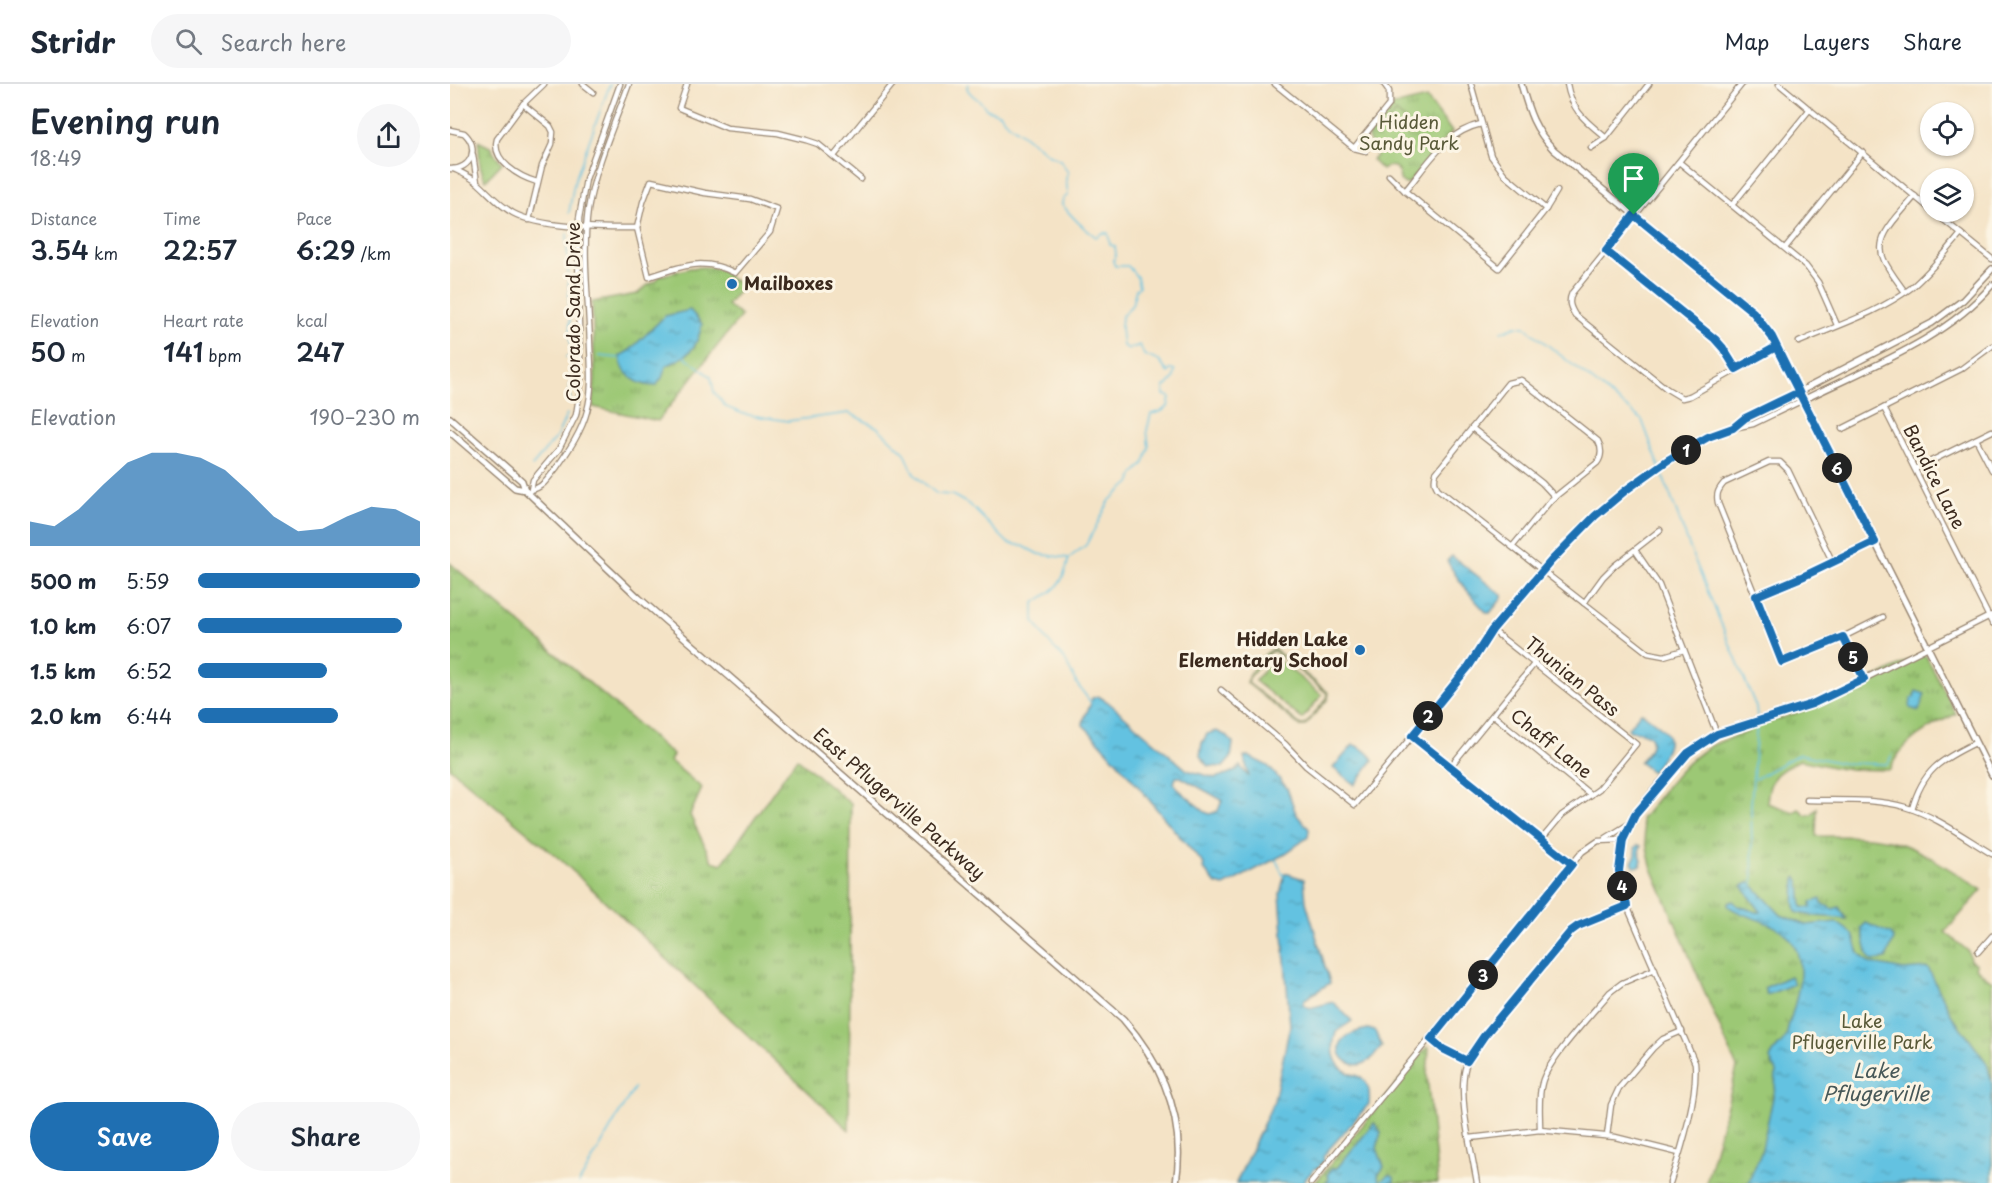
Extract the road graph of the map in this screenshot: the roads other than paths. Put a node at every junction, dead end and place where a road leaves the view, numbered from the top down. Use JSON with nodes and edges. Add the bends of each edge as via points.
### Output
{"nodes":[{"id":1,"x":543,"y":84,"type":"edge"},
{"id":2,"x":583,"y":84,"type":"edge"},
{"id":3,"x":620,"y":84,"type":"edge"},
{"id":4,"x":629,"y":84,"type":"edge"},
{"id":5,"x":687,"y":84,"type":"edge"},
{"id":6,"x":893,"y":84,"type":"edge"},
{"id":7,"x":1275,"y":84,"type":"edge"},
{"id":8,"x":1384,"y":84,"type":"edge"},
{"id":9,"x":1471,"y":84,"type":"edge"},
{"id":10,"x":1521,"y":84,"type":"edge"},
{"id":11,"x":1567,"y":84,"type":"edge"},
{"id":12,"x":1649,"y":84,"type":"edge"},
{"id":13,"x":1742,"y":84,"type":"edge"},
{"id":14,"x":1779,"y":84,"type":"edge"},
{"id":15,"x":593,"y":92,"type":"dead end"},
{"id":16,"x":523,"y":104,"type":"junction"},
{"id":17,"x":1810,"y":109,"type":"junction"},
{"id":18,"x":1481,"y":123,"type":"junction"},
{"id":19,"x":451,"y":129,"type":"edge"},
{"id":20,"x":1606,"y":138,"type":"junction"},
{"id":21,"x":1354,"y":148,"type":"junction"},
{"id":22,"x":1591,"y":148,"type":"dead end"},
{"id":23,"x":1366,"y":151,"type":"dead end"},
{"id":24,"x":1863,"y":152,"type":"junction"},
{"id":25,"x":473,"y":155,"type":"junction"},
{"id":26,"x":834,"y":156,"type":"junction"},
{"id":27,"x":1679,"y":162,"type":"junction"},
{"id":28,"x":452,"y":169,"type":"edge"},
{"id":29,"x":1389,"y":175,"type":"dead end"},
{"id":30,"x":861,"y":179,"type":"dead end"},
{"id":31,"x":477,"y":182,"type":"junction"},
{"id":32,"x":537,"y":182,"type":"junction"},
{"id":33,"x":1406,"y":191,"type":"junction"},
{"id":34,"x":1557,"y":191,"type":"dead end"},
{"id":35,"x":1915,"y":196,"type":"junction"},
{"id":36,"x":1920,"y":200,"type":"edge"},
{"id":37,"x":1732,"y":205,"type":"junction"},
{"id":38,"x":1546,"y":209,"type":"junction"},
{"id":39,"x":1634,"y":215,"type":"junction"},
{"id":40,"x":529,"y":220,"type":"junction"},
{"id":41,"x":1946,"y":222,"type":"edge"},
{"id":42,"x":579,"y":225,"type":"junction"},
{"id":43,"x":586,"y":226,"type":"junction"},
{"id":44,"x":637,"y":228,"type":"junction"},
{"id":45,"x":1961,"y":234,"type":"junction"},
{"id":46,"x":1785,"y":248,"type":"junction"},
{"id":47,"x":1606,"y":251,"type":"junction"},
{"id":48,"x":1992,"y":259,"type":"edge"},
{"id":49,"x":1992,"y":269,"type":"edge"},
{"id":50,"x":1992,"y":285,"type":"edge"},
{"id":51,"x":1905,"y":292,"type":"junction"},
{"id":52,"x":1837,"y":325,"type":"junction"},
{"id":53,"x":1799,"y":342,"type":"dead end"},
{"id":54,"x":1992,"y":346,"type":"edge"},
{"id":55,"x":1776,"y":347,"type":"junction"},
{"id":56,"x":1736,"y":369,"type":"junction"},
{"id":57,"x":1799,"y":392,"type":"junction"},
{"id":58,"x":1803,"y":400,"type":"junction"},
{"id":59,"x":1884,"y":408,"type":"junction"},
{"id":60,"x":450,"y":418,"type":"edge"},
{"id":61,"x":1472,"y":428,"type":"junction"},
{"id":62,"x":1733,"y":428,"type":"junction"},
{"id":63,"x":1842,"y":429,"type":"dead end"},
{"id":64,"x":1992,"y":431,"type":"edge"},
{"id":65,"x":450,"y":432,"type":"edge"},
{"id":66,"x":1976,"y":439,"type":"junction"},
{"id":67,"x":1915,"y":469,"type":"junction"},
{"id":68,"x":1992,"y":471,"type":"edge"},
{"id":69,"x":528,"y":491,"type":"junction"},
{"id":70,"x":1555,"y":497,"type":"junction"},
{"id":71,"x":1660,"y":530,"type":"dead end"},
{"id":72,"x":1875,"y":542,"type":"junction"},
{"id":73,"x":1512,"y":546,"type":"junction"},
{"id":74,"x":1635,"y":550,"type":"junction"},
{"id":75,"x":1833,"y":563,"type":"junction"},
{"id":76,"x":1543,"y":570,"type":"junction"},
{"id":77,"x":1756,"y":596,"type":"junction"},
{"id":78,"x":1584,"y":603,"type":"junction"},
{"id":79,"x":1990,"y":616,"type":"edge"},
{"id":80,"x":1883,"y":617,"type":"dead end"},
{"id":81,"x":1992,"y":622,"type":"edge"},
{"id":82,"x":1492,"y":630,"type":"junction"},
{"id":83,"x":1843,"y":637,"type":"junction"},
{"id":84,"x":1927,"y":647,"type":"junction"},
{"id":85,"x":1684,"y":650,"type":"junction"},
{"id":86,"x":1535,"y":663,"type":"junction"},
{"id":87,"x":1864,"y":679,"type":"junction"},
{"id":88,"x":1221,"y":690,"type":"dead end"},
{"id":89,"x":1493,"y":715,"type":"junction"},
{"id":90,"x":1717,"y":734,"type":"junction"},
{"id":91,"x":1412,"y":736,"type":"junction"},
{"id":92,"x":1975,"y":743,"type":"junction"},
{"id":93,"x":1450,"y":766,"type":"junction"},
{"id":94,"x":1992,"y":775,"type":"edge"},
{"id":95,"x":1591,"y":795,"type":"junction"},
{"id":96,"x":1807,"y":800,"type":"dead end"},
{"id":97,"x":1912,"y":809,"type":"junction"},
{"id":98,"x":1631,"y":823,"type":"junction"},
{"id":99,"x":1541,"y":840,"type":"junction"},
{"id":100,"x":1623,"y":840,"type":"junction"},
{"id":101,"x":1598,"y":842,"type":"junction"},
{"id":102,"x":1992,"y":854,"type":"edge"},
{"id":103,"x":1572,"y":864,"type":"junction"},
{"id":104,"x":1627,"y":906,"type":"junction"},
{"id":105,"x":1992,"y":936,"type":"edge"},
{"id":106,"x":1978,"y":952,"type":"dead end"},
{"id":107,"x":1655,"y":969,"type":"junction"},
{"id":108,"x":1682,"y":1031,"type":"junction"},
{"id":109,"x":1431,"y":1039,"type":"junction"},
{"id":110,"x":1467,"y":1061,"type":"junction"},
{"id":111,"x":1540,"y":1130,"type":"junction"},
{"id":112,"x":1607,"y":1136,"type":"junction"},
{"id":113,"x":1470,"y":1138,"type":"junction"},
{"id":114,"x":1679,"y":1153,"type":"junction"},
{"id":115,"x":1176,"y":1183,"type":"edge"},
{"id":116,"x":1311,"y":1183,"type":"edge"},
{"id":117,"x":1477,"y":1183,"type":"edge"},
{"id":118,"x":1670,"y":1183,"type":"edge"}],
"edges":[{"from":1,"to":16,"type":"street"},
{"from":2,"to":15,"type":"street"},
{"from":3,"to":42,"type":"street","name":"Colorado Sand Drive","via":[[586,179]]},
{"from":4,"to":43,"type":"street","name":"Colorado Sand Drive","via":[[598,169]]},
{"from":5,"to":26,"type":"street","via":[[679,108],[727,128],[806,140]]},
{"from":6,"to":26,"type":"street"},
{"from":7,"to":21,"type":"street"},
{"from":8,"to":21,"type":"street","via":[[1389,91],[1389,105]]},
{"from":9,"to":18,"type":"street"},
{"from":10,"to":39,"type":"street","via":[[1540,136]]},
{"from":11,"to":20,"type":"street","via":[[1575,109]]},
{"from":12,"to":20,"type":"street"},
{"from":13,"to":27,"type":"street"},
{"from":14,"to":17,"type":"street"},
{"from":16,"to":32,"type":"street","via":[[553,132]]},
{"from":16,"to":32,"type":"street","via":[[495,146],[497,154],[517,174]]},
{"from":17,"to":24,"type":"street"},
{"from":17,"to":37,"type":"street"},
{"from":18,"to":33,"type":"street","via":[[1446,141]]},
{"from":18,"to":38,"type":"street","via":[[1497,166]]},
{"from":19,"to":25,"type":"street","via":[[469,137]]},
{"from":20,"to":22,"type":"street"},
{"from":21,"to":23,"type":"street"},
{"from":24,"to":35,"type":"street"},
{"from":24,"to":46,"type":"street"},
{"from":25,"to":28,"type":"street","via":[[466,165]]},
{"from":25,"to":31,"type":"street"},
{"from":26,"to":30,"type":"street"},
{"from":27,"to":37,"type":"street"},
{"from":27,"to":39,"type":"street"},
{"from":28,"to":31,"type":"street"},
{"from":29,"to":33,"type":"street"},
{"from":31,"to":40,"type":"street","via":[[494,201]]},
{"from":32,"to":40,"type":"street"},
{"from":33,"to":38,"type":"street","via":[[1499,268]]},
{"from":34,"to":38,"type":"street"},
{"from":35,"to":36,"type":"street"},
{"from":35,"to":51,"type":"street","via":[[1885,234],[1881,246],[1883,260]]},
{"from":37,"to":46,"type":"street"},
{"from":39,"to":47,"type":"street"},
{"from":39,"to":55,"type":"street","via":[[1748,308]]},
{"from":40,"to":42,"type":"street"},
{"from":41,"to":45,"type":"street"},
{"from":42,"to":43,"type":"street"},
{"from":42,"to":69,"type":"street","name":"Colorado Sand Drive","via":[[579,399],[570,430]]},
{"from":43,"to":44,"type":"street"},
{"from":43,"to":69,"type":"street","name":"Colorado Sand Drive","via":[[591,369],[587,411],[566,455],[541,487]]},
{"from":44,"to":44,"type":"street","via":[[649,277],[697,263],[722,266],[735,273],[770,232],[777,209],[750,199],[651,181]]},
{"from":45,"to":48,"type":"street"},
{"from":45,"to":51,"type":"street"},
{"from":46,"to":52,"type":"street","via":[[1815,277]]},
{"from":47,"to":56,"type":"street","via":[[1715,339]]},
{"from":47,"to":56,"type":"street","via":[[1572,293],[1570,309],[1575,315],[1682,398]]},
{"from":49,"to":57,"type":"street","via":[[1963,300],[1932,323]]},
{"from":50,"to":58,"type":"street","via":[[1941,330]]},
{"from":51,"to":52,"type":"street"},
{"from":52,"to":53,"type":"street"},
{"from":54,"to":59,"type":"street","via":[[1961,369]]},
{"from":55,"to":56,"type":"street"},
{"from":55,"to":57,"type":"street"},
{"from":57,"to":58,"type":"street"},
{"from":57,"to":62,"type":"street","via":[[1745,418]]},
{"from":58,"to":62,"type":"street","via":[[1753,424]]},
{"from":58,"to":72,"type":"street"},
{"from":59,"to":63,"type":"street"},
{"from":59,"to":67,"type":"street","name":"Bandice Lane"},
{"from":60,"to":69,"type":"street","name":"East Pflugerville Parkway","via":[[522,481]]},
{"from":61,"to":70,"type":"street"},
{"from":61,"to":70,"type":"street","via":[[1508,383],[1517,379],[1598,441],[1600,460]]},
{"from":61,"to":73,"type":"street","via":[[1436,473],[1434,481]]},
{"from":62,"to":76,"type":"street","via":[[1708,437],[1640,480],[1581,529]]},
{"from":64,"to":66,"type":"street"},
{"from":65,"to":69,"type":"street","name":"East Pflugerville Parkway","via":[[515,488]]},
{"from":66,"to":67,"type":"street"},
{"from":66,"to":68,"type":"street"},
{"from":67,"to":79,"type":"street","name":"Bandice Lane"},
{"from":69,"to":115,"type":"street","name":"East Pflugerville Parkway","via":[[639,598],[1124,1019],[1151,1054],[1171,1100],[1178,1146]]},
{"from":70,"to":73,"type":"street"},
{"from":71,"to":74,"type":"street"},
{"from":72,"to":75,"type":"street"},
{"from":72,"to":84,"type":"street"},
{"from":73,"to":76,"type":"street"},
{"from":74,"to":78,"type":"street","via":[[1603,577]]},
{"from":74,"to":85,"type":"street","via":[[1659,585]]},
{"from":75,"to":77,"type":"street"},
{"from":75,"to":77,"type":"street","via":[[1788,470],[1780,462],[1769,462],[1724,483],[1717,495]]},
{"from":76,"to":78,"type":"street"},
{"from":76,"to":82,"type":"street"},
{"from":77,"to":83,"type":"street","via":[[1782,662]]},
{"from":78,"to":85,"type":"street","via":[[1648,653],[1664,656]]},
{"from":79,"to":81,"type":"street","name":"Bandice Lane"},
{"from":79,"to":84,"type":"street"},
{"from":80,"to":83,"type":"street"},
{"from":82,"to":86,"type":"street","name":"Thunian Pass"},
{"from":82,"to":91,"type":"street","via":[[1469,666]]},
{"from":83,"to":87,"type":"street"},
{"from":84,"to":87,"type":"street"},
{"from":84,"to":92,"type":"street"},
{"from":85,"to":90,"type":"street"},
{"from":86,"to":89,"type":"street"},
{"from":86,"to":95,"type":"street","name":"Thunian Pass","via":[[1636,744]]},
{"from":87,"to":90,"type":"street","via":[[1812,704]]},
{"from":88,"to":91,"type":"street","via":[[1355,805]]},
{"from":89,"to":93,"type":"street"},
{"from":89,"to":95,"type":"street","name":"Chaff Lane"},
{"from":90,"to":98,"type":"street","via":[[1679,762]]},
{"from":91,"to":93,"type":"street"},
{"from":92,"to":94,"type":"street"},
{"from":92,"to":97,"type":"street","via":[[1934,766],[1923,780]]},
{"from":93,"to":99,"type":"street"},
{"from":95,"to":99,"type":"street","via":[[1562,815]]},
{"from":96,"to":97,"type":"street","via":[[1878,802]]},
{"from":97,"to":102,"type":"street"},
{"from":98,"to":100,"type":"street"},
{"from":98,"to":101,"type":"street"},
{"from":99,"to":103,"type":"street"},
{"from":100,"to":101,"type":"street"},
{"from":100,"to":104,"type":"street","via":[[1619,871]]},
{"from":101,"to":103,"type":"street"},
{"from":103,"to":109,"type":"street"},
{"from":104,"to":107,"type":"street"},
{"from":104,"to":110,"type":"street","via":[[1571,931]]},
{"from":105,"to":106,"type":"street"},
{"from":107,"to":108,"type":"street"},
{"from":107,"to":111,"type":"street","via":[[1610,992],[1550,1065],[1540,1092]]},
{"from":108,"to":112,"type":"street","via":[[1653,1048],[1619,1088],[1611,1105]]},
{"from":108,"to":114,"type":"street","via":[[1695,1063],[1696,1082]]},
{"from":109,"to":110,"type":"street"},
{"from":109,"to":116,"type":"street"},
{"from":110,"to":113,"type":"street","via":[[1464,1096]]},
{"from":111,"to":112,"type":"street"},
{"from":111,"to":113,"type":"street"},
{"from":112,"to":114,"type":"street"},
{"from":113,"to":117,"type":"street"},
{"from":114,"to":118,"type":"street"}]}
